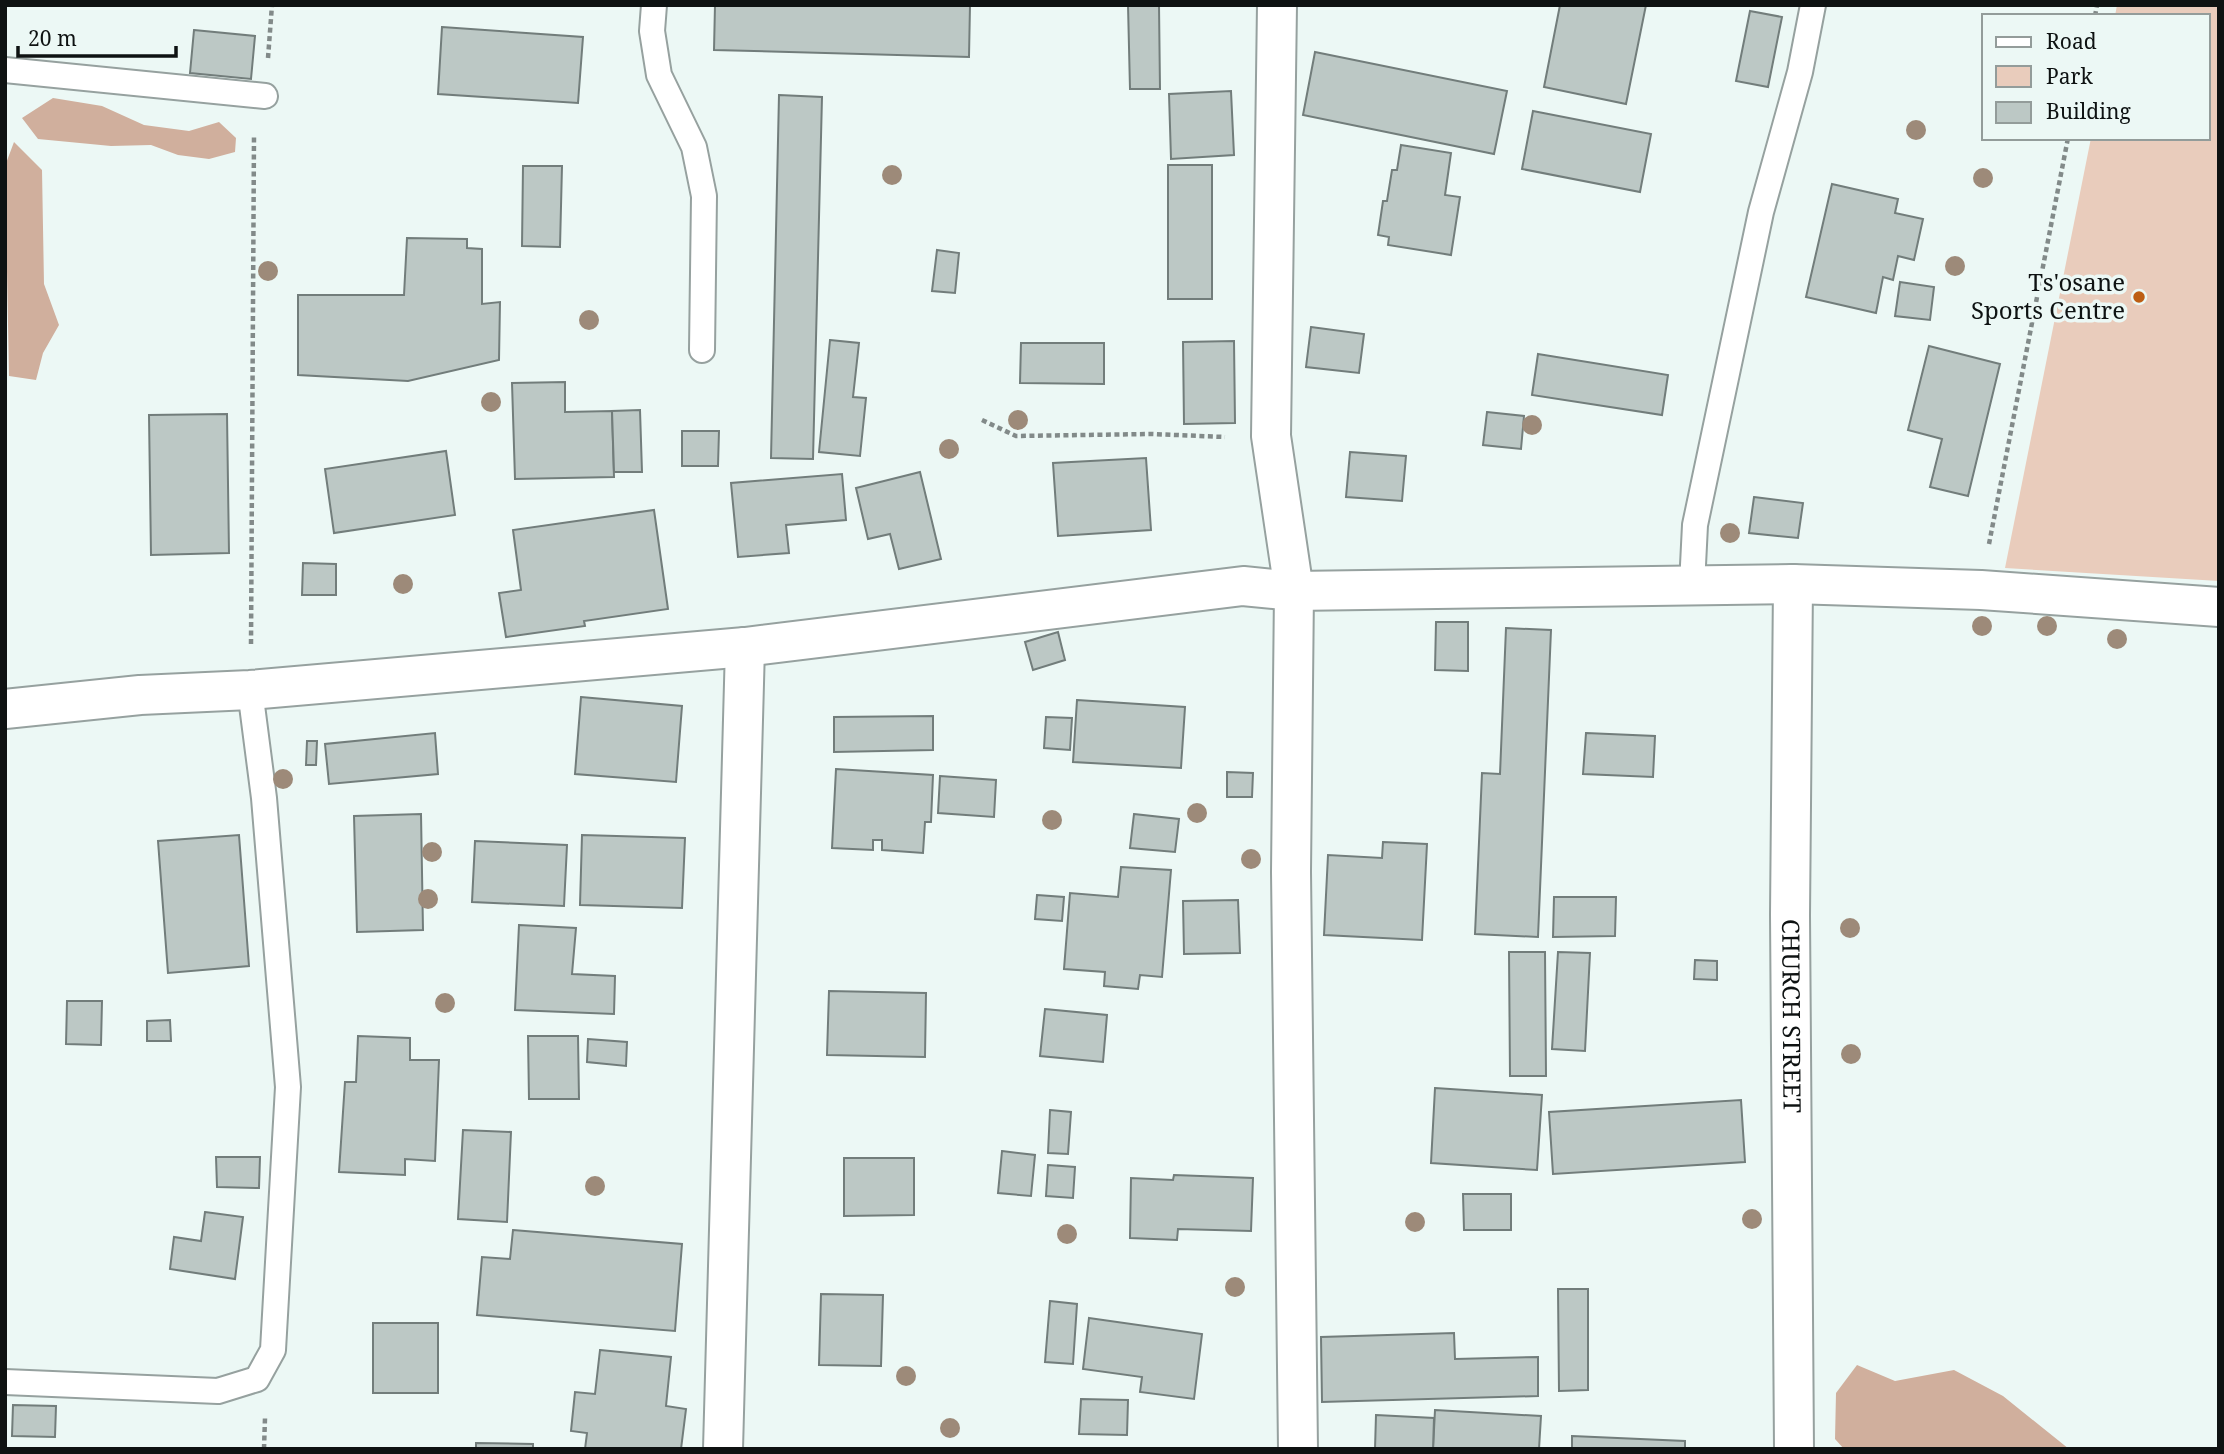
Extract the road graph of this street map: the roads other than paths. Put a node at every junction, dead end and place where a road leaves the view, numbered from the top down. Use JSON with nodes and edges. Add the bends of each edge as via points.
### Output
{"nodes":[{"id":1,"x":654,"y":5,"type":"edge"},
{"id":2,"x":1277,"y":5,"type":"edge"},
{"id":3,"x":1813,"y":5,"type":"edge"},
{"id":4,"x":5,"y":70,"type":"edge"},
{"id":5,"x":265,"y":96,"type":"road end"},
{"id":6,"x":702,"y":350,"type":"dead end"},
{"id":7,"x":1793,"y":584,"type":"junction"},
{"id":8,"x":1692,"y":585,"type":"junction"},
{"id":9,"x":1294,"y":591,"type":"junction"},
{"id":10,"x":2219,"y":607,"type":"edge"},
{"id":11,"x":745,"y":647,"type":"junction"},
{"id":12,"x":250,"y":690,"type":"junction"},
{"id":13,"x":5,"y":709,"type":"edge"},
{"id":14,"x":5,"y":1382,"type":"edge"},
{"id":15,"x":723,"y":1449,"type":"edge"},
{"id":16,"x":1298,"y":1449,"type":"edge"},
{"id":17,"x":1794,"y":1449,"type":"edge"}],
"edges":[{"from":1,"to":6,"type":"lane","via":[[652,31],[659,75],[694,147],[704,196]]},
{"from":2,"to":9,"type":"street","via":[[1272,436]]},
{"from":3,"to":8,"type":"lane","via":[[1800,72],[1761,212],[1695,524]]},
{"from":4,"to":5,"type":"lane"},
{"from":7,"to":8,"type":"street"},
{"from":7,"to":10,"type":"street","via":[[1981,590]]},
{"from":7,"to":17,"type":"street","name":"CHURCH STREET"},
{"from":8,"to":9,"type":"street"},
{"from":9,"to":11,"type":"street","via":[[1243,586]]},
{"from":9,"to":16,"type":"street","via":[[1291,872]]},
{"from":11,"to":12,"type":"street"},
{"from":11,"to":15,"type":"street"},
{"from":12,"to":13,"type":"street","via":[[140,695]]},
{"from":12,"to":14,"type":"lane","via":[[264,798],[288,1087],[273,1350],[257,1380],[218,1391]]}]}
